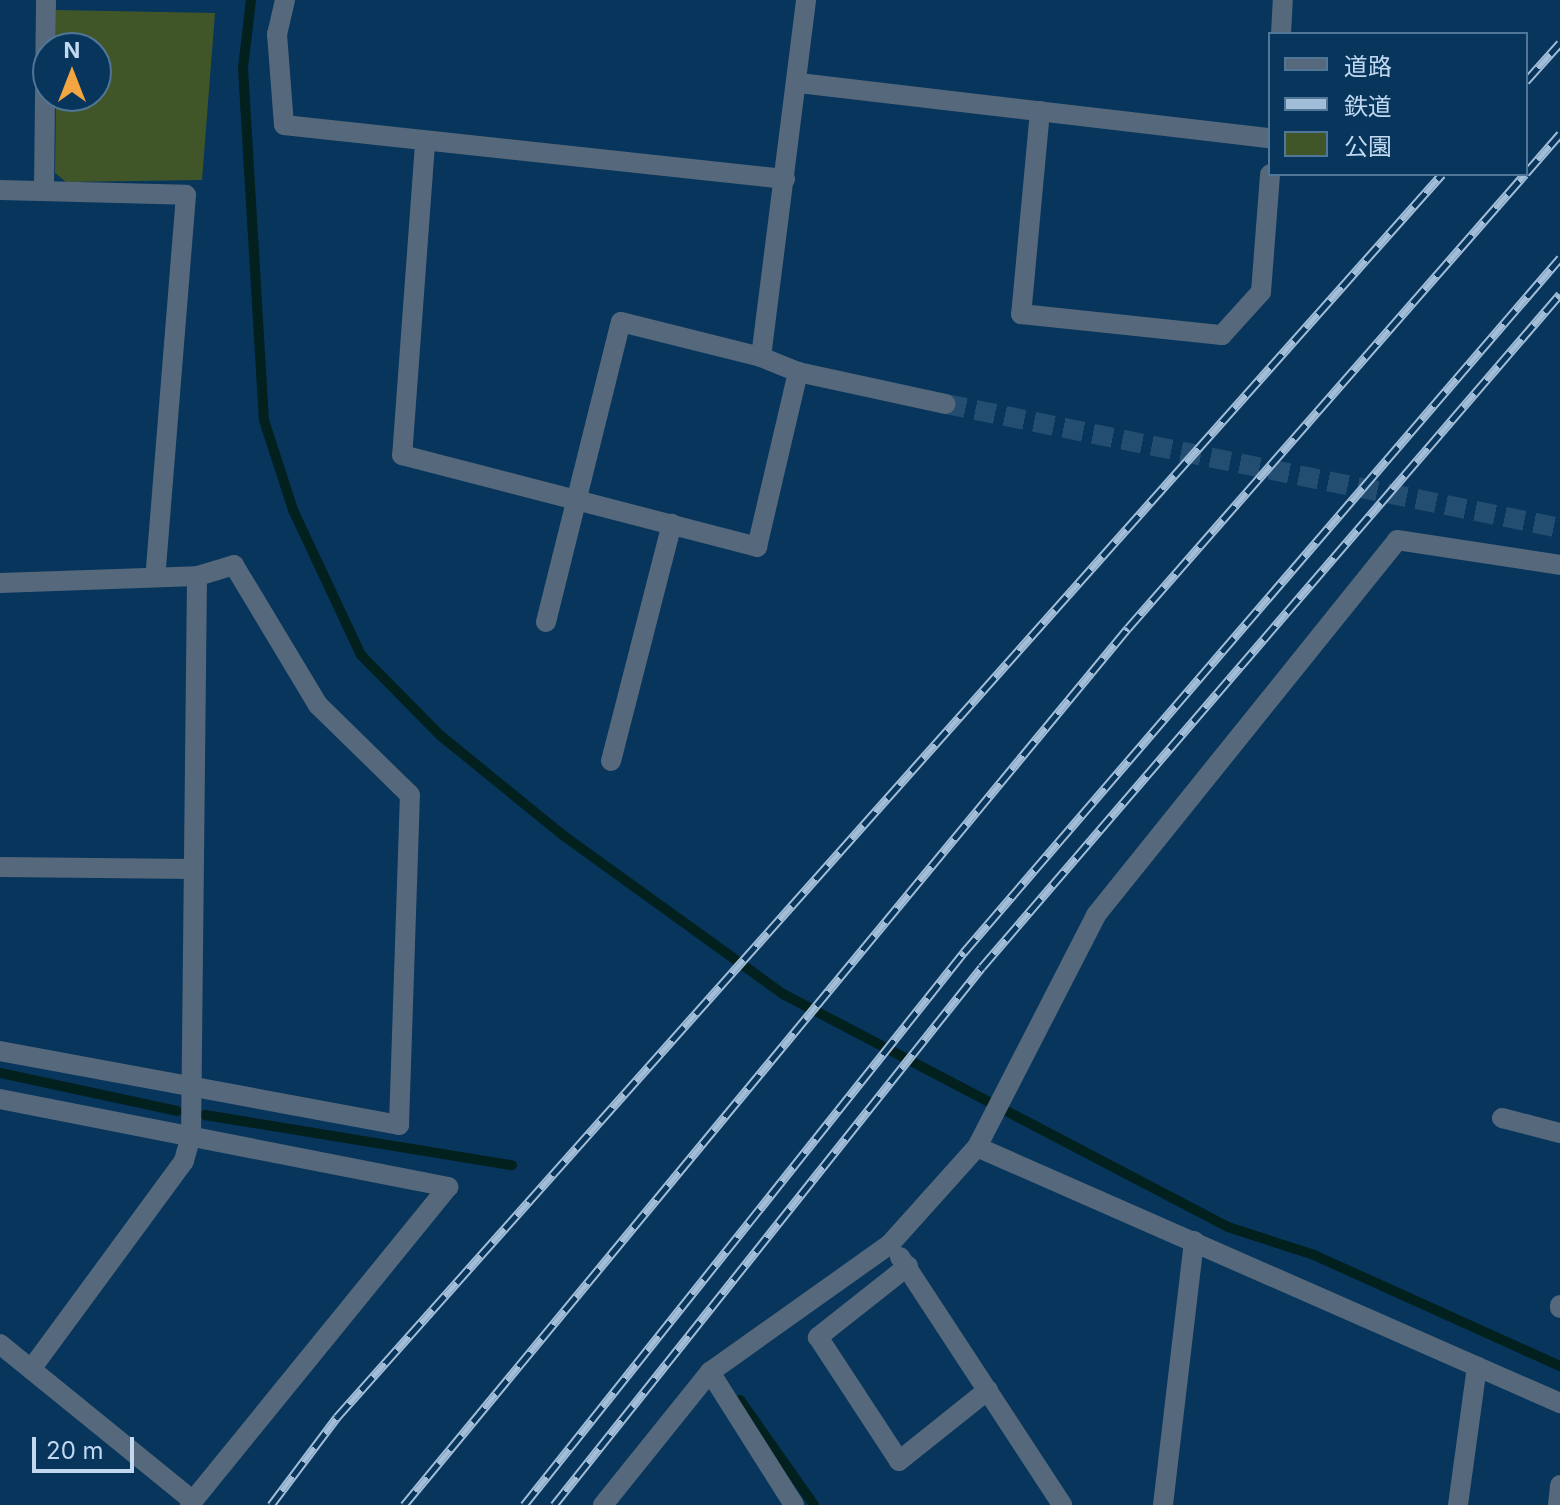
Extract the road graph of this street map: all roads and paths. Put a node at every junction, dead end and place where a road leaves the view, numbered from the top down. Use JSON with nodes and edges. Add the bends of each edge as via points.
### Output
{"nodes":[{"id":1,"x":46,"y":0,"type":"edge"},
{"id":2,"x":285,"y":0,"type":"edge"},
{"id":3,"x":806,"y":0,"type":"edge"},
{"id":4,"x":1283,"y":0,"type":"edge"},
{"id":5,"x":1281,"y":32,"type":"edge"},
{"id":6,"x":799,"y":83,"type":"junction"},
{"id":7,"x":1040,"y":111,"type":"junction"},
{"id":8,"x":1268,"y":138,"type":"edge"},
{"id":9,"x":425,"y":144,"type":"junction"},
{"id":10,"x":1270,"y":176,"type":"edge"},
{"id":11,"x":785,"y":179,"type":"junction"},
{"id":12,"x":0,"y":190,"type":"edge"},
{"id":13,"x":44,"y":191,"type":"junction"},
{"id":14,"x":761,"y":357,"type":"junction"},
{"id":15,"x":798,"y":372,"type":"junction"},
{"id":16,"x":946,"y":404,"type":"tunnel mouth"},
{"id":17,"x":572,"y":498,"type":"junction"},
{"id":18,"x":672,"y":524,"type":"junction"},
{"id":19,"x":1560,"y":565,"type":"edge"},
{"id":20,"x":197,"y":576,"type":"junction"},
{"id":21,"x":155,"y":577,"type":"junction"},
{"id":22,"x":0,"y":583,"type":"edge"},
{"id":23,"x":546,"y":622,"type":"dead end"},
{"id":24,"x":611,"y":761,"type":"dead end"},
{"id":25,"x":0,"y":867,"type":"edge"},
{"id":26,"x":193,"y":869,"type":"junction"},
{"id":27,"x":0,"y":1051,"type":"edge"},
{"id":28,"x":192,"y":1088,"type":"junction"},
{"id":29,"x":0,"y":1099,"type":"edge"},
{"id":30,"x":1502,"y":1118,"type":"dead end"},
{"id":31,"x":1560,"y":1133,"type":"edge"},
{"id":32,"x":191,"y":1136,"type":"junction"},
{"id":33,"x":977,"y":1147,"type":"junction"},
{"id":34,"x":1194,"y":1241,"type":"junction"},
{"id":35,"x":890,"y":1244,"type":"junction"},
{"id":36,"x":908,"y":1266,"type":"junction"},
{"id":37,"x":0,"y":1344,"type":"edge"},
{"id":38,"x":1477,"y":1366,"type":"junction"},
{"id":39,"x":31,"y":1369,"type":"junction"},
{"id":40,"x":710,"y":1372,"type":"junction"},
{"id":41,"x":988,"y":1390,"type":"junction"},
{"id":42,"x":1560,"y":1403,"type":"edge"},
{"id":43,"x":1560,"y":1485,"type":"edge"},
{"id":44,"x":192,"y":1503,"type":"edge"},
{"id":45,"x":603,"y":1505,"type":"edge"},
{"id":46,"x":794,"y":1505,"type":"edge"},
{"id":47,"x":1062,"y":1505,"type":"edge"},
{"id":48,"x":1163,"y":1505,"type":"edge"},
{"id":49,"x":1458,"y":1505,"type":"edge"},
{"id":50,"x":1558,"y":1505,"type":"edge"}],
"edges":[{"from":1,"to":13,"type":"street"},
{"from":2,"to":9,"type":"street","via":[[277,34],[284,125]]},
{"from":3,"to":6,"type":"street"},
{"from":4,"to":5,"type":"street"},
{"from":6,"to":7,"type":"street"},
{"from":6,"to":11,"type":"street"},
{"from":7,"to":8,"type":"street"},
{"from":7,"to":10,"type":"street","via":[[1021,314],[1222,335],[1261,292]]},
{"from":9,"to":11,"type":"street"},
{"from":9,"to":17,"type":"street","via":[[402,455]]},
{"from":11,"to":14,"type":"street"},
{"from":12,"to":13,"type":"street"},
{"from":13,"to":21,"type":"street","via":[[186,195]]},
{"from":14,"to":15,"type":"street"},
{"from":14,"to":17,"type":"street","via":[[621,322]]},
{"from":15,"to":16,"type":"street"},
{"from":15,"to":18,"type":"street","via":[[757,547]]},
{"from":17,"to":18,"type":"street"},
{"from":17,"to":23,"type":"street"},
{"from":18,"to":24,"type":"street"},
{"from":19,"to":33,"type":"street","via":[[1397,540],[1096,915]]},
{"from":20,"to":21,"type":"street"},
{"from":20,"to":26,"type":"street"},
{"from":20,"to":28,"type":"street","via":[[234,565],[318,705],[410,795],[399,1125]]},
{"from":21,"to":22,"type":"street"},
{"from":25,"to":26,"type":"street"},
{"from":26,"to":28,"type":"street"},
{"from":27,"to":28,"type":"street"},
{"from":28,"to":32,"type":"street"},
{"from":29,"to":32,"type":"street"},
{"from":30,"to":31,"type":"street"},
{"from":32,"to":39,"type":"street","via":[[184,1161]]},
{"from":32,"to":44,"type":"street","via":[[448,1187]]},
{"from":33,"to":34,"type":"street"},
{"from":33,"to":35,"type":"street"},
{"from":34,"to":38,"type":"street"},
{"from":34,"to":48,"type":"street"},
{"from":35,"to":36,"type":"street"},
{"from":35,"to":40,"type":"street"},
{"from":36,"to":41,"type":"street"},
{"from":36,"to":41,"type":"street","via":[[818,1337],[899,1461]]},
{"from":37,"to":39,"type":"street"},
{"from":38,"to":42,"type":"street"},
{"from":38,"to":49,"type":"street"},
{"from":39,"to":44,"type":"street"},
{"from":40,"to":45,"type":"street"},
{"from":40,"to":46,"type":"street"},
{"from":41,"to":47,"type":"street"},
{"from":43,"to":50,"type":"street"}]}
